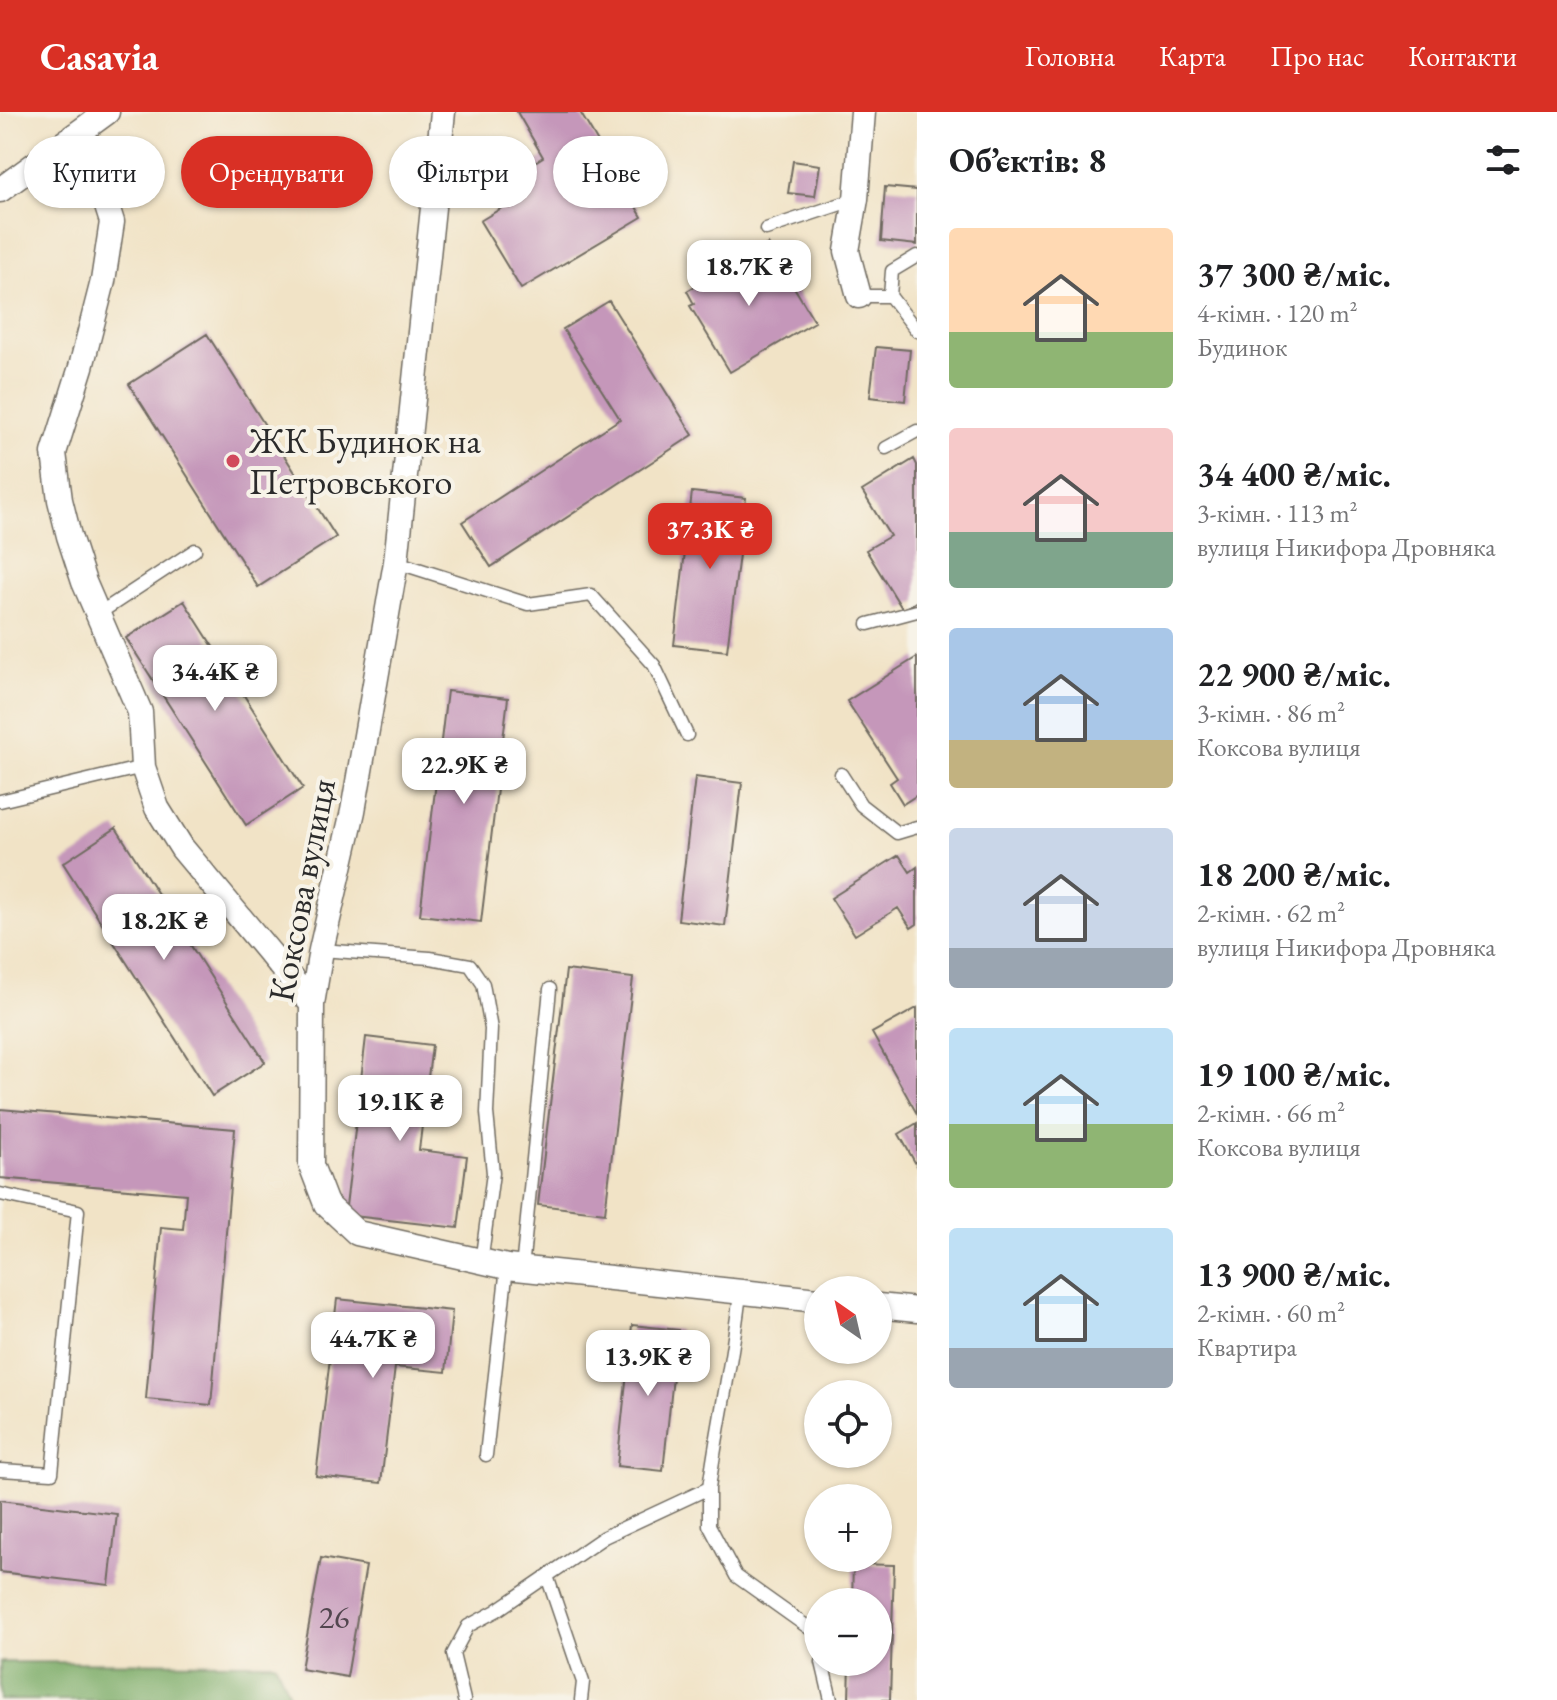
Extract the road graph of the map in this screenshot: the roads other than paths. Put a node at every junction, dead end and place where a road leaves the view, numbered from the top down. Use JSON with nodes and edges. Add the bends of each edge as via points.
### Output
{"nodes":[{"id":1,"x":107,"y":112,"type":"edge"},
{"id":2,"x":443,"y":112,"type":"edge"},
{"id":3,"x":863,"y":112,"type":"edge"},
{"id":4,"x":76,"y":136,"type":"edge"},
{"id":5,"x":24,"y":173,"type":"edge"},
{"id":6,"x":0,"y":190,"type":"edge"},
{"id":7,"x":856,"y":199,"type":"junction"},
{"id":8,"x":108,"y":208,"type":"edge"},
{"id":9,"x":766,"y":229,"type":"dead end"},
{"id":10,"x":917,"y":256,"type":"edge"},
{"id":11,"x":859,"y":296,"type":"joint"},
{"id":12,"x":890,"y":296,"type":"junction"},
{"id":13,"x":917,"y":331,"type":"edge"},
{"id":14,"x":917,"y":431,"type":"edge"},
{"id":15,"x":886,"y":448,"type":"dead end"},
{"id":16,"x":195,"y":550,"type":"dead end"},
{"id":17,"x":396,"y":562,"type":"junction"},
{"id":18,"x":917,"y":611,"type":"edge"},
{"id":19,"x":98,"y":614,"type":"junction"},
{"id":20,"x":868,"y":624,"type":"dead end"},
{"id":21,"x":687,"y":735,"type":"dead end"},
{"id":22,"x":143,"y":767,"type":"junction"},
{"id":23,"x":841,"y":774,"type":"dead end"},
{"id":24,"x":0,"y":801,"type":"edge"},
{"id":25,"x":917,"y":827,"type":"edge"},
{"id":26,"x":321,"y":950,"type":"junction"},
{"id":27,"x":550,"y":989,"type":"dead end"},
{"id":28,"x":312,"y":1004,"type":"junction"},
{"id":29,"x":0,"y":1194,"type":"edge"},
{"id":30,"x":481,"y":1263,"type":"junction"},
{"id":31,"x":514,"y":1268,"type":"junction"},
{"id":32,"x":740,"y":1293,"type":"junction"},
{"id":33,"x":804,"y":1299,"type":"edge"},
{"id":34,"x":892,"y":1307,"type":"edge"},
{"id":35,"x":917,"y":1310,"type":"edge"},
{"id":36,"x":486,"y":1455,"type":"dead end"},
{"id":37,"x":0,"y":1470,"type":"edge"},
{"id":38,"x":709,"y":1488,"type":"junction"},
{"id":39,"x":547,"y":1576,"type":"junction"},
{"id":40,"x":804,"y":1624,"type":"edge"},
{"id":41,"x":825,"y":1676,"type":"edge"},
{"id":42,"x":464,"y":1700,"type":"edge"},
{"id":43,"x":581,"y":1700,"type":"edge"},
{"id":44,"x":831,"y":1700,"type":"edge"}],
"edges":[{"from":1,"to":4,"type":"street"},
{"from":2,"to":17,"type":"street","name":"Коксова вулиця"},
{"from":3,"to":7,"type":"street"},
{"from":5,"to":6,"type":"street"},
{"from":7,"to":9,"type":"lane"},
{"from":7,"to":11,"type":"street","via":[[847,251]]},
{"from":8,"to":19,"type":"street","via":[[112,222],[103,281],[54,453],[69,536]]},
{"from":10,"to":12,"type":"lane","via":[[892,271]]},
{"from":11,"to":12,"type":"lane"},
{"from":12,"to":13,"type":"lane"},
{"from":14,"to":15,"type":"lane"},
{"from":16,"to":19,"type":"lane"},
{"from":17,"to":21,"type":"lane","via":[[528,604],[591,595],[654,665]]},
{"from":17,"to":26,"type":"street","name":"Коксова вулиця","via":[[353,811]]},
{"from":18,"to":20,"type":"lane"},
{"from":19,"to":22,"type":"street","via":[[140,712]]},
{"from":22,"to":24,"type":"lane"},
{"from":22,"to":28,"type":"street","via":[[157,808],[182,848]]},
{"from":23,"to":25,"type":"lane","via":[[861,805],[897,833]]},
{"from":26,"to":28,"type":"street","name":"Коксова вулиця"},
{"from":26,"to":30,"type":"lane","via":[[470,965],[483,984],[491,1029],[487,1113],[493,1173]]},
{"from":27,"to":31,"type":"lane"},
{"from":28,"to":30,"type":"street","name":"Коксова вулиця","via":[[311,1165],[326,1204],[357,1233]]},
{"from":29,"to":37,"type":"lane","via":[[78,1211],[52,1473]]},
{"from":30,"to":31,"type":"street"},
{"from":31,"to":32,"type":"street"},
{"from":31,"to":36,"type":"lane"},
{"from":32,"to":33,"type":"street"},
{"from":32,"to":38,"type":"lane"},
{"from":34,"to":35,"type":"street"},
{"from":38,"to":39,"type":"lane","via":[[604,1537]]},
{"from":38,"to":40,"type":"lane","via":[[709,1525],[736,1576]]},
{"from":39,"to":42,"type":"lane","via":[[468,1626],[453,1654]]},
{"from":39,"to":43,"type":"lane","via":[[583,1682]]},
{"from":41,"to":44,"type":"lane"}]}
